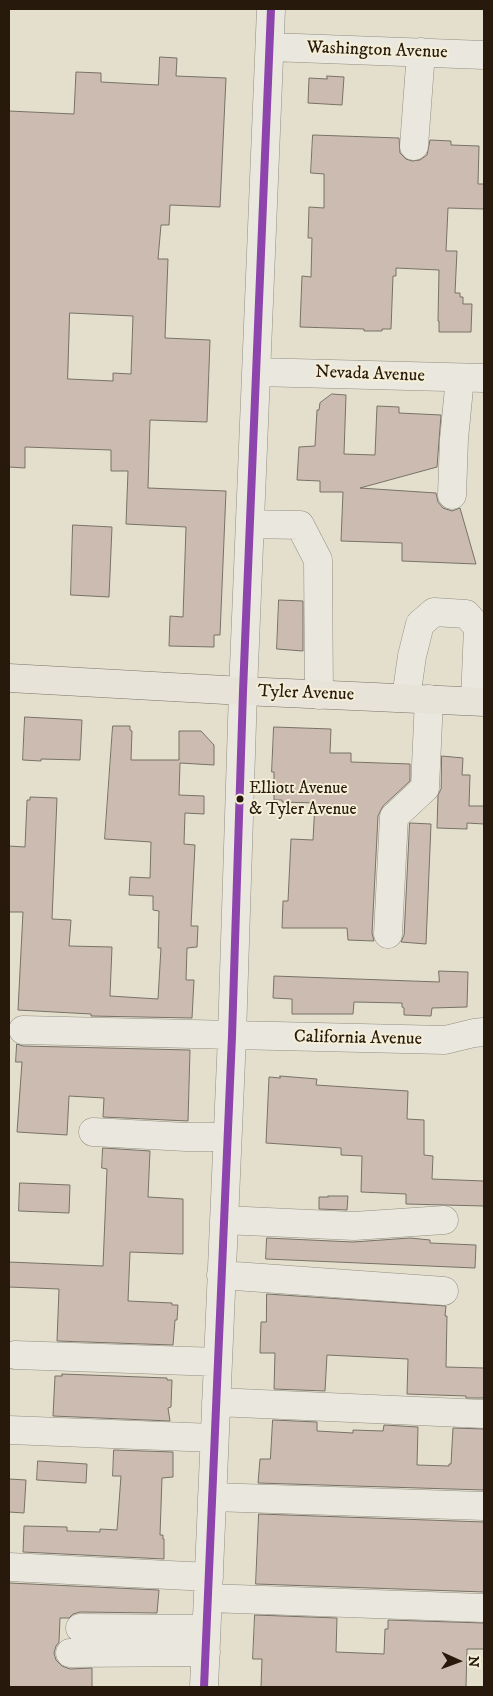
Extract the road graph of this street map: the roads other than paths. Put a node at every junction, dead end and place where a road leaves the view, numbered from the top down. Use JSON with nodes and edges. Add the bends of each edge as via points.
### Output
{"nodes":[{"id":1,"x":271,"y":9,"type":"edge"},
{"id":2,"x":270,"y":47,"type":"junction"},
{"id":3,"x":421,"y":52,"type":"junction"},
{"id":4,"x":484,"y":54,"type":"edge"},
{"id":5,"x":414,"y":146,"type":"dead end"},
{"id":6,"x":256,"y":372,"type":"junction"},
{"id":7,"x":472,"y":378,"type":"edge"},
{"id":8,"x":452,"y":495,"type":"dead end"},
{"id":9,"x":250,"y":524,"type":"junction"},
{"id":10,"x":9,"y":678,"type":"edge"},
{"id":11,"x":243,"y":691,"type":"junction"},
{"id":12,"x":319,"y":695,"type":"junction"},
{"id":13,"x":417,"y":699,"type":"junction"},
{"id":14,"x":480,"y":701,"type":"edge"},
{"id":15,"x":388,"y":934,"type":"dead end"},
{"id":16,"x":23,"y":1030,"type":"dead end"},
{"id":17,"x":484,"y":1032,"type":"edge"},
{"id":18,"x":232,"y":1036,"type":"junction"},
{"id":19,"x":93,"y":1132,"type":"dead end"},
{"id":20,"x":227,"y":1137,"type":"junction"},
{"id":21,"x":224,"y":1220,"type":"junction"},
{"id":22,"x":444,"y":1220,"type":"dead end"},
{"id":23,"x":222,"y":1275,"type":"junction"},
{"id":24,"x":444,"y":1291,"type":"dead end"},
{"id":25,"x":15,"y":1355,"type":"dead end"},
{"id":26,"x":218,"y":1362,"type":"junction"},
{"id":27,"x":216,"y":1402,"type":"junction"},
{"id":28,"x":484,"y":1414,"type":"edge"},
{"id":29,"x":9,"y":1430,"type":"edge"},
{"id":30,"x":214,"y":1438,"type":"junction"},
{"id":31,"x":212,"y":1496,"type":"junction"},
{"id":32,"x":484,"y":1506,"type":"edge"},
{"id":33,"x":9,"y":1567,"type":"edge"},
{"id":34,"x":208,"y":1588,"type":"junction"},
{"id":35,"x":484,"y":1608,"type":"edge"},
{"id":36,"x":80,"y":1628,"type":"dead end"},
{"id":37,"x":206,"y":1640,"type":"junction"},
{"id":38,"x":70,"y":1652,"type":"dead end"},
{"id":39,"x":204,"y":1687,"type":"edge"}],
"edges":[{"from":1,"to":2,"type":"street"},
{"from":2,"to":3,"type":"street","name":"Washington Avenue"},
{"from":2,"to":6,"type":"street"},
{"from":3,"to":4,"type":"street","name":"Washington Avenue"},
{"from":3,"to":5,"type":"street"},
{"from":6,"to":7,"type":"street","name":"Nevada Avenue"},
{"from":6,"to":9,"type":"street"},
{"from":7,"to":8,"type":"street","via":[[454,439]]},
{"from":9,"to":11,"type":"street"},
{"from":9,"to":12,"type":"street","via":[[300,525],[318,560]]},
{"from":10,"to":11,"type":"main road","name":"Tyler Avenue"},
{"from":11,"to":12,"type":"main road","name":"Tyler Avenue"},
{"from":11,"to":18,"type":"street"},
{"from":12,"to":13,"type":"main road","name":"Tyler Avenue"},
{"from":13,"to":14,"type":"main road","name":"Tyler Avenue"},
{"from":13,"to":14,"type":"street","via":[[412,656],[420,624],[434,612],[466,614],[478,627]]},
{"from":13,"to":15,"type":"street","via":[[425,788],[394,818]]},
{"from":16,"to":18,"type":"street","name":"California Avenue"},
{"from":17,"to":18,"type":"street","name":"California Avenue","via":[[445,1040]]},
{"from":18,"to":20,"type":"street"},
{"from":19,"to":20,"type":"street"},
{"from":20,"to":21,"type":"street"},
{"from":21,"to":22,"type":"street","via":[[354,1226]]},
{"from":21,"to":23,"type":"street"},
{"from":23,"to":24,"type":"street"},
{"from":23,"to":26,"type":"street"},
{"from":25,"to":26,"type":"street"},
{"from":26,"to":27,"type":"street"},
{"from":27,"to":28,"type":"street"},
{"from":27,"to":30,"type":"street"},
{"from":29,"to":30,"type":"street"},
{"from":30,"to":31,"type":"street"},
{"from":31,"to":32,"type":"street"},
{"from":31,"to":34,"type":"street"},
{"from":33,"to":34,"type":"street"},
{"from":34,"to":35,"type":"street"},
{"from":34,"to":37,"type":"street"},
{"from":36,"to":37,"type":"street"},
{"from":37,"to":38,"type":"street"},
{"from":37,"to":39,"type":"street"}]}
